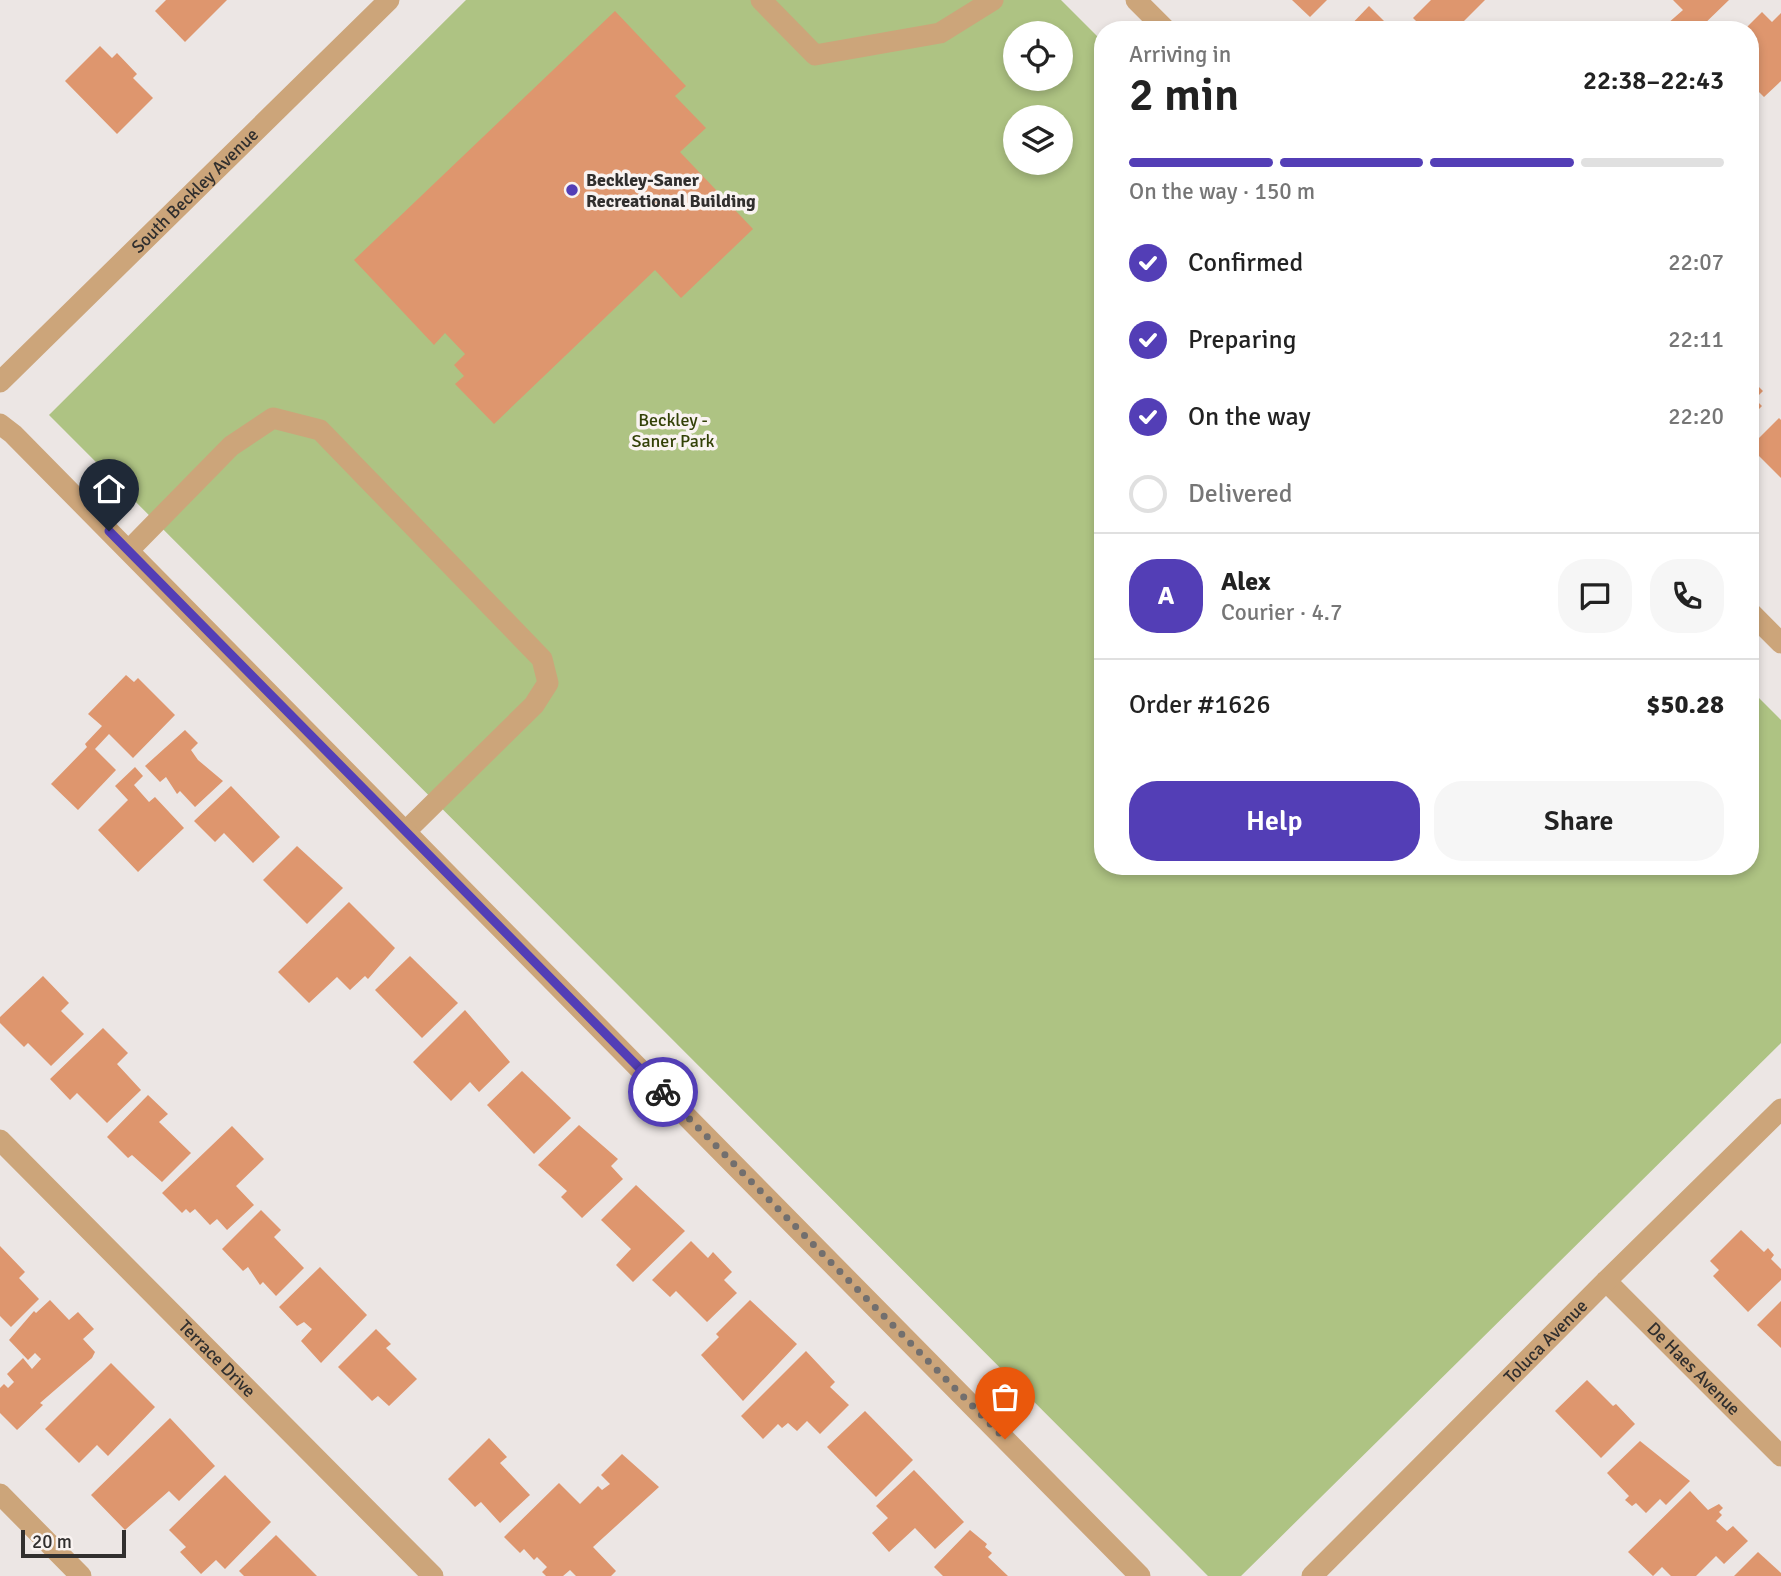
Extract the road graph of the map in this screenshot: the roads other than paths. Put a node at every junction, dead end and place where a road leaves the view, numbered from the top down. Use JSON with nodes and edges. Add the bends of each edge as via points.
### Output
{"nodes":[{"id":1,"x":389,"y":0,"type":"edge"},
{"id":2,"x":761,"y":0,"type":"edge"},
{"id":3,"x":993,"y":0,"type":"edge"},
{"id":4,"x":1136,"y":0,"type":"edge"},
{"id":5,"x":1157,"y":21,"type":"edge"},
{"id":6,"x":0,"y":382,"type":"edge"},
{"id":7,"x":0,"y":424,"type":"edge"},
{"id":8,"x":128,"y":550,"type":"junction"},
{"id":9,"x":1759,"y":621,"type":"edge"},
{"id":10,"x":1781,"y":643,"type":"edge"},
{"id":11,"x":407,"y":831,"type":"junction"},
{"id":12,"x":1781,"y":1110,"type":"edge"},
{"id":13,"x":0,"y":1140,"type":"edge"},
{"id":14,"x":1606,"y":1281,"type":"junction"},
{"id":15,"x":1781,"y":1456,"type":"edge"},
{"id":16,"x":0,"y":1494,"type":"edge"},
{"id":17,"x":81,"y":1576,"type":"edge"},
{"id":18,"x":433,"y":1576,"type":"edge"},
{"id":19,"x":1140,"y":1576,"type":"edge"},
{"id":20,"x":1312,"y":1576,"type":"edge"}],
"edges":[{"from":1,"to":6,"type":"street","name":"South Beckley Avenue"},
{"from":2,"to":3,"type":"street","via":[[815,55],[940,33]]},
{"from":4,"to":5,"type":"street"},
{"from":7,"to":8,"type":"street"},
{"from":8,"to":11,"type":"street"},
{"from":8,"to":11,"type":"street","via":[[231,446],[273,418],[320,430],[542,659],[548,684],[534,705]]},
{"from":9,"to":10,"type":"street"},
{"from":11,"to":19,"type":"street"},
{"from":12,"to":14,"type":"street","name":"Toluca Avenue"},
{"from":13,"to":18,"type":"street","name":"Terrace Drive"},
{"from":14,"to":15,"type":"street","name":"De Haes Avenue"},
{"from":14,"to":20,"type":"street","name":"Toluca Avenue"},
{"from":16,"to":17,"type":"street"}]}
